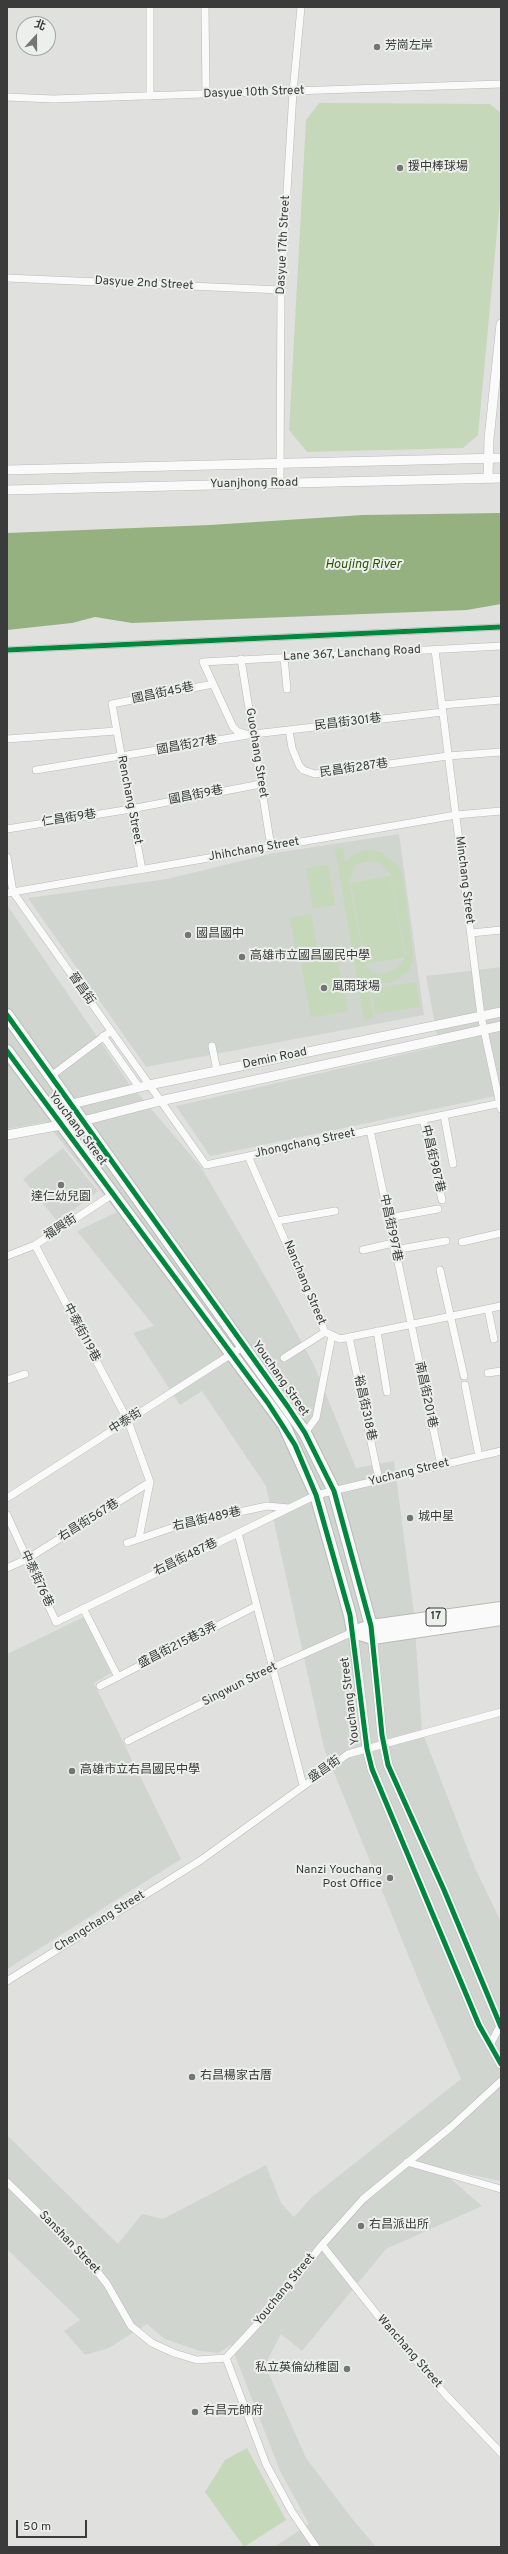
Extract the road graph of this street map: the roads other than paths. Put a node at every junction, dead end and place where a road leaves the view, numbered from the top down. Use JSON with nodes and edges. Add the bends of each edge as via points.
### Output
{"nodes":[{"id":1,"x":150,"y":7,"type":"edge"},
{"id":2,"x":205,"y":7,"type":"edge"},
{"id":3,"x":301,"y":7,"type":"edge"},
{"id":4,"x":501,"y":84,"type":"edge"},
{"id":5,"x":293,"y":92,"type":"junction"},
{"id":6,"x":206,"y":95,"type":"junction"},
{"id":7,"x":150,"y":96,"type":"junction"},
{"id":8,"x":7,"y":97,"type":"edge"},
{"id":9,"x":7,"y":278,"type":"edge"},
{"id":10,"x":281,"y":290,"type":"junction"},
{"id":11,"x":501,"y":324,"type":"edge"},
{"id":12,"x":488,"y":458,"type":"junction"},
{"id":13,"x":501,"y":458,"type":"edge"},
{"id":14,"x":279,"y":463,"type":"junction"},
{"id":15,"x":7,"y":470,"type":"edge"},
{"id":16,"x":488,"y":478,"type":"junction"},
{"id":17,"x":501,"y":478,"type":"edge"},
{"id":18,"x":280,"y":483,"type":"junction"},
{"id":19,"x":7,"y":490,"type":"edge"},
{"id":20,"x":501,"y":627,"type":"edge"},
{"id":21,"x":501,"y":646,"type":"edge"},
{"id":22,"x":7,"y":650,"type":"edge"},
{"id":23,"x":435,"y":650,"type":"junction"},
{"id":24,"x":284,"y":657,"type":"junction"},
{"id":25,"x":241,"y":659,"type":"junction"},
{"id":26,"x":213,"y":684,"type":"junction"},
{"id":27,"x":287,"y":689,"type":"dead end"},
{"id":28,"x":501,"y":700,"type":"edge"},
{"id":29,"x":112,"y":704,"type":"joint"},
{"id":30,"x":442,"y":708,"type":"junction"},
{"id":31,"x":289,"y":730,"type":"junction"},
{"id":32,"x":116,"y":731,"type":"junction"},
{"id":33,"x":254,"y":734,"type":"junction"},
{"id":34,"x":7,"y":739,"type":"edge"},
{"id":35,"x":501,"y":752,"type":"edge"},
{"id":36,"x":448,"y":756,"type":"junction"},
{"id":37,"x":121,"y":757,"type":"junction"},
{"id":38,"x":36,"y":770,"type":"dead end"},
{"id":39,"x":261,"y":784,"type":"junction"},
{"id":40,"x":131,"y":809,"type":"junction"},
{"id":41,"x":501,"y":811,"type":"edge"},
{"id":42,"x":456,"y":815,"type":"junction"},
{"id":43,"x":7,"y":829,"type":"edge"},
{"id":44,"x":271,"y":847,"type":"junction"},
{"id":45,"x":7,"y":857,"type":"edge"},
{"id":46,"x":142,"y":870,"type":"junction"},
{"id":47,"x":10,"y":892,"type":"edge"},
{"id":48,"x":501,"y":930,"type":"edge"},
{"id":49,"x":471,"y":933,"type":"junction"},
{"id":50,"x":501,"y":1012,"type":"edge"},
{"id":51,"x":7,"y":1015,"type":"edge"},
{"id":52,"x":481,"y":1016,"type":"junction"},
{"id":53,"x":501,"y":1026,"type":"edge"},
{"id":54,"x":484,"y":1029,"type":"junction"},
{"id":55,"x":111,"y":1031,"type":"junction"},
{"id":56,"x":103,"y":1036,"type":"junction"},
{"id":57,"x":212,"y":1046,"type":"dead end"},
{"id":58,"x":7,"y":1051,"type":"edge"},
{"id":59,"x":217,"y":1071,"type":"junction"},
{"id":60,"x":51,"y":1076,"type":"junction"},
{"id":61,"x":149,"y":1085,"type":"junction"},
{"id":62,"x":139,"y":1088,"type":"junction"},
{"id":63,"x":160,"y":1101,"type":"junction"},
{"id":64,"x":72,"y":1104,"type":"junction"},
{"id":65,"x":501,"y":1105,"type":"edge"},
{"id":66,"x":444,"y":1115,"type":"junction"},
{"id":67,"x":423,"y":1119,"type":"junction"},
{"id":68,"x":83,"y":1121,"type":"junction"},
{"id":69,"x":60,"y":1124,"type":"junction"},
{"id":70,"x":370,"y":1130,"type":"junction"},
{"id":71,"x":7,"y":1134,"type":"edge"},
{"id":72,"x":248,"y":1156,"type":"junction"},
{"id":73,"x":453,"y":1164,"type":"dead end"},
{"id":74,"x":113,"y":1194,"type":"junction"},
{"id":75,"x":442,"y":1200,"type":"dead end"},
{"id":76,"x":438,"y":1209,"type":"dead end"},
{"id":77,"x":335,"y":1211,"type":"dead end"},
{"id":78,"x":388,"y":1218,"type":"junction"},
{"id":79,"x":277,"y":1221,"type":"junction"},
{"id":80,"x":501,"y":1233,"type":"edge"},
{"id":81,"x":446,"y":1241,"type":"dead end"},
{"id":82,"x":462,"y":1242,"type":"dead end"},
{"id":83,"x":35,"y":1245,"type":"junction"},
{"id":84,"x":394,"y":1246,"type":"junction"},
{"id":85,"x":363,"y":1250,"type":"dead end"},
{"id":86,"x":7,"y":1256,"type":"edge"},
{"id":87,"x":440,"y":1270,"type":"dead end"},
{"id":88,"x":501,"y":1306,"type":"edge"},
{"id":89,"x":488,"y":1309,"type":"junction"},
{"id":90,"x":451,"y":1316,"type":"junction"},
{"id":91,"x":410,"y":1325,"type":"junction"},
{"id":92,"x":377,"y":1332,"type":"junction"},
{"id":93,"x":328,"y":1334,"type":"junction"},
{"id":94,"x":350,"y":1337,"type":"junction"},
{"id":95,"x":494,"y":1339,"type":"dead end"},
{"id":96,"x":244,"y":1346,"type":"junction"},
{"id":97,"x":232,"y":1356,"type":"junction"},
{"id":98,"x":284,"y":1358,"type":"dead end"},
{"id":99,"x":501,"y":1371,"type":"edge"},
{"id":100,"x":25,"y":1374,"type":"dead end"},
{"id":101,"x":488,"y":1374,"type":"dead end"},
{"id":102,"x":464,"y":1376,"type":"dead end"},
{"id":103,"x":7,"y":1380,"type":"edge"},
{"id":104,"x":465,"y":1385,"type":"dead end"},
{"id":105,"x":387,"y":1392,"type":"dead end"},
{"id":106,"x":128,"y":1421,"type":"junction"},
{"id":107,"x":305,"y":1433,"type":"junction"},
{"id":108,"x":501,"y":1450,"type":"edge"},
{"id":109,"x":479,"y":1456,"type":"junction"},
{"id":110,"x":440,"y":1465,"type":"junction"},
{"id":111,"x":379,"y":1480,"type":"junction"},
{"id":112,"x":150,"y":1482,"type":"junction"},
{"id":113,"x":334,"y":1491,"type":"junction"},
{"id":114,"x":316,"y":1495,"type":"junction"},
{"id":115,"x":7,"y":1498,"type":"edge"},
{"id":116,"x":289,"y":1508,"type":"junction"},
{"id":117,"x":7,"y":1515,"type":"edge"},
{"id":118,"x":238,"y":1533,"type":"junction"},
{"id":119,"x":139,"y":1538,"type":"junction"},
{"id":120,"x":127,"y":1543,"type":"dead end"},
{"id":121,"x":27,"y":1559,"type":"junction"},
{"id":122,"x":7,"y":1568,"type":"edge"},
{"id":123,"x":256,"y":1606,"type":"junction"},
{"id":124,"x":83,"y":1608,"type":"junction"},
{"id":125,"x":501,"y":1608,"type":"edge"},
{"id":126,"x":501,"y":1619,"type":"edge"},
{"id":127,"x":56,"y":1622,"type":"joint"},
{"id":128,"x":371,"y":1626,"type":"junction"},
{"id":129,"x":353,"y":1632,"type":"junction"},
{"id":130,"x":373,"y":1638,"type":"junction"},
{"id":131,"x":272,"y":1668,"type":"junction"},
{"id":132,"x":118,"y":1677,"type":"junction"},
{"id":133,"x":100,"y":1686,"type":"dead end"},
{"id":134,"x":501,"y":1712,"type":"edge"},
{"id":135,"x":128,"y":1741,"type":"dead end"},
{"id":136,"x":384,"y":1745,"type":"junction"},
{"id":137,"x":367,"y":1749,"type":"junction"},
{"id":138,"x":304,"y":1785,"type":"junction"},
{"id":139,"x":7,"y":1982,"type":"edge"},
{"id":140,"x":501,"y":2026,"type":"edge"},
{"id":141,"x":490,"y":2045,"type":"junction"},
{"id":142,"x":501,"y":2064,"type":"edge"},
{"id":143,"x":501,"y":2081,"type":"edge"},
{"id":144,"x":407,"y":2162,"type":"junction"},
{"id":145,"x":7,"y":2182,"type":"edge"},
{"id":146,"x":501,"y":2189,"type":"edge"},
{"id":147,"x":322,"y":2245,"type":"junction"},
{"id":148,"x":226,"y":2358,"type":"junction"},
{"id":149,"x":501,"y":2453,"type":"edge"},
{"id":150,"x":316,"y":2547,"type":"edge"}],
"edges":[{"from":1,"to":7,"type":"street"},
{"from":2,"to":6,"type":"street"},
{"from":3,"to":5,"type":"street","name":"Dasyue 17th Street"},
{"from":4,"to":5,"type":"street","name":"Dasyue 10th Street"},
{"from":5,"to":6,"type":"street","name":"Dasyue 10th Street"},
{"from":5,"to":10,"type":"street","name":"Dasyue 17th Street"},
{"from":6,"to":7,"type":"street","name":"Dasyue 10th Street"},
{"from":7,"to":8,"type":"street","name":"Dasyue 10th Street","via":[[53,99]]},
{"from":9,"to":10,"type":"street","name":"Dasyue 2nd Street"},
{"from":10,"to":14,"type":"street","name":"Dasyue 17th Street"},
{"from":11,"to":12,"type":"street"},
{"from":12,"to":13,"type":"street","name":"Yuanjhong Road"},
{"from":12,"to":14,"type":"street","name":"Yuanjhong Road"},
{"from":12,"to":16,"type":"street"},
{"from":14,"to":15,"type":"street","name":"Yuanjhong Road"},
{"from":14,"to":18,"type":"street","name":"Dasyue 17th Street"},
{"from":16,"to":17,"type":"street","name":"Yuanjhong Road"},
{"from":16,"to":18,"type":"street","name":"Yuanjhong Road"},
{"from":18,"to":19,"type":"street","name":"Yuanjhong Road"},
{"from":20,"to":22,"type":"street"},
{"from":21,"to":23,"type":"street","name":"Lane 367, Lanchang Road"},
{"from":23,"to":24,"type":"street","name":"Lane 367, Lanchang Road"},
{"from":23,"to":30,"type":"street","name":"Minchang Street"},
{"from":24,"to":25,"type":"street","name":"Lane 367, Lanchang Road"},
{"from":24,"to":27,"type":"street"},
{"from":25,"to":26,"type":"street","name":"Lane 367, Lanchang Road","via":[[203,662]]},
{"from":25,"to":33,"type":"street","name":"Guochang Street"},
{"from":26,"to":29,"type":"street","name":"國昌街45巷"},
{"from":26,"to":33,"type":"street","via":[[233,727],[240,733]]},
{"from":28,"to":30,"type":"street","name":"民昌街301巷"},
{"from":29,"to":32,"type":"street","name":"Renchang Street"},
{"from":30,"to":31,"type":"street","name":"民昌街301巷"},
{"from":30,"to":36,"type":"street","name":"Minchang Street"},
{"from":31,"to":33,"type":"street","name":"民昌街301巷"},
{"from":31,"to":36,"type":"street","name":"民昌街287巷","via":[[292,748],[299,765],[303,770],[315,774]]},
{"from":32,"to":34,"type":"street"},
{"from":32,"to":37,"type":"street","name":"Renchang Street"},
{"from":33,"to":37,"type":"street","name":"國昌街27巷"},
{"from":33,"to":39,"type":"street","name":"Guochang Street"},
{"from":35,"to":36,"type":"street","name":"民昌街287巷"},
{"from":36,"to":42,"type":"street","name":"Minchang Street"},
{"from":37,"to":38,"type":"street","name":"國昌街27巷"},
{"from":37,"to":40,"type":"street","name":"Renchang Street"},
{"from":39,"to":40,"type":"street","name":"國昌街9巷"},
{"from":39,"to":44,"type":"street","name":"Guochang Street"},
{"from":40,"to":43,"type":"street","name":"仁昌街9巷"},
{"from":40,"to":46,"type":"street","name":"Renchang Street"},
{"from":41,"to":42,"type":"street","name":"Jhihchang Street"},
{"from":42,"to":44,"type":"street","name":"Jhihchang Street"},
{"from":42,"to":49,"type":"street","name":"Minchang Street"},
{"from":44,"to":46,"type":"street","name":"Jhihchang Street"},
{"from":45,"to":47,"type":"street"},
{"from":46,"to":47,"type":"street","name":"Jhihchang Street"},
{"from":47,"to":55,"type":"street","name":"晉昌街"},
{"from":48,"to":49,"type":"street"},
{"from":49,"to":52,"type":"street","name":"Minchang Street"},
{"from":50,"to":52,"type":"street","name":"Demin Road"},
{"from":51,"to":60,"type":"main road","name":"Youchang Street"},
{"from":52,"to":54,"type":"street","name":"Minchang Street"},
{"from":52,"to":59,"type":"street","name":"Demin Road"},
{"from":53,"to":54,"type":"street","name":"Demin Road"},
{"from":54,"to":63,"type":"street","name":"Demin Road"},
{"from":54,"to":65,"type":"street","name":"Minchang Street"},
{"from":55,"to":56,"type":"street"},
{"from":55,"to":61,"type":"street","name":"晉昌街"},
{"from":56,"to":60,"type":"street"},
{"from":56,"to":62,"type":"street"},
{"from":57,"to":59,"type":"street"},
{"from":58,"to":69,"type":"main road","name":"Youchang Street"},
{"from":59,"to":61,"type":"street","name":"Demin Road"},
{"from":60,"to":64,"type":"main road","name":"Youchang Street"},
{"from":61,"to":62,"type":"street","name":"Demin Road"},
{"from":61,"to":63,"type":"street","name":"Jhongchang Street"},
{"from":62,"to":64,"type":"street","name":"Demin Road"},
{"from":63,"to":68,"type":"street","name":"Demin Road"},
{"from":63,"to":72,"type":"street","name":"Jhongchang Street","via":[[206,1165]]},
{"from":64,"to":68,"type":"main road","name":"Youchang Street"},
{"from":64,"to":69,"type":"street"},
{"from":65,"to":66,"type":"street","name":"Jhongchang Street"},
{"from":66,"to":67,"type":"street","name":"Jhongchang Street"},
{"from":66,"to":73,"type":"street"},
{"from":67,"to":70,"type":"street","name":"Jhongchang Street"},
{"from":67,"to":75,"type":"street","name":"中昌街987巷"},
{"from":68,"to":69,"type":"street","name":"Demin Road"},
{"from":68,"to":96,"type":"main road","name":"Youchang Street"},
{"from":69,"to":71,"type":"street","name":"Demin Road"},
{"from":69,"to":74,"type":"main road","name":"Youchang Street"},
{"from":70,"to":72,"type":"street","name":"Jhongchang Street"},
{"from":70,"to":78,"type":"street","name":"中昌街997巷"},
{"from":72,"to":79,"type":"street","name":"Nanchang Street"},
{"from":74,"to":83,"type":"street","name":"福興街"},
{"from":74,"to":97,"type":"main road","name":"Youchang Street"},
{"from":76,"to":78,"type":"street"},
{"from":77,"to":79,"type":"street"},
{"from":78,"to":84,"type":"street","name":"中昌街997巷"},
{"from":79,"to":93,"type":"street","name":"Nanchang Street"},
{"from":80,"to":82,"type":"street"},
{"from":81,"to":84,"type":"street"},
{"from":83,"to":86,"type":"street","name":"福興街"},
{"from":83,"to":106,"type":"street","name":"中泰街119巷"},
{"from":84,"to":85,"type":"street"},
{"from":84,"to":91,"type":"street","name":"中昌街997巷"},
{"from":87,"to":90,"type":"street"},
{"from":88,"to":89,"type":"street","name":"Nanchang Street"},
{"from":89,"to":90,"type":"street","name":"Nanchang Street"},
{"from":89,"to":95,"type":"street"},
{"from":90,"to":91,"type":"street","name":"Nanchang Street"},
{"from":90,"to":102,"type":"street"},
{"from":91,"to":92,"type":"street","name":"Nanchang Street"},
{"from":91,"to":110,"type":"street","name":"南昌街201巷"},
{"from":92,"to":94,"type":"street","name":"Nanchang Street"},
{"from":92,"to":105,"type":"street"},
{"from":93,"to":94,"type":"street","name":"Nanchang Street","via":[[340,1339]]},
{"from":93,"to":98,"type":"street"},
{"from":93,"to":107,"type":"street","via":[[316,1418]]},
{"from":94,"to":111,"type":"street","name":"裕昌街318巷"},
{"from":96,"to":97,"type":"street","name":"中泰街"},
{"from":96,"to":107,"type":"main road","name":"Youchang Street"},
{"from":97,"to":106,"type":"street","name":"中泰街"},
{"from":97,"to":114,"type":"main road","name":"Youchang Street","via":[[284,1426]]},
{"from":99,"to":101,"type":"street"},
{"from":100,"to":103,"type":"street"},
{"from":104,"to":109,"type":"street"},
{"from":106,"to":112,"type":"street","name":"中泰街119巷"},
{"from":106,"to":115,"type":"street","name":"中泰街"},
{"from":107,"to":113,"type":"main road","name":"Youchang Street"},
{"from":108,"to":109,"type":"street","name":"Yuchang Street"},
{"from":109,"to":110,"type":"street","name":"Yuchang Street"},
{"from":110,"to":111,"type":"street","name":"Yuchang Street"},
{"from":111,"to":113,"type":"street","name":"Yuchang Street"},
{"from":112,"to":119,"type":"street"},
{"from":112,"to":121,"type":"street","name":"右昌街567巷"},
{"from":113,"to":114,"type":"street","name":"Yuchang Street"},
{"from":113,"to":128,"type":"main road","name":"Youchang Street"},
{"from":114,"to":116,"type":"street","name":"右昌街487巷"},
{"from":114,"to":129,"type":"main road","name":"Youchang Street"},
{"from":116,"to":118,"type":"street","name":"右昌街487巷"},
{"from":116,"to":119,"type":"street","name":"右昌街489巷","via":[[267,1506],[183,1524]]},
{"from":117,"to":121,"type":"street","name":"中泰街76巷"},
{"from":118,"to":123,"type":"street"},
{"from":118,"to":124,"type":"street","name":"右昌街487巷"},
{"from":119,"to":120,"type":"street","name":"右昌街489巷"},
{"from":121,"to":122,"type":"street","name":"右昌街567巷"},
{"from":121,"to":127,"type":"street","name":"中泰街76巷"},
{"from":123,"to":131,"type":"street"},
{"from":123,"to":132,"type":"street","name":"盛昌街215巷3弄"},
{"from":124,"to":127,"type":"street","name":"右昌街487巷"},
{"from":124,"to":132,"type":"street"},
{"from":125,"to":128,"type":"main road","number":"17"},
{"from":126,"to":130,"type":"main road","number":"17"},
{"from":128,"to":129,"type":"main road","number":"17"},
{"from":128,"to":130,"type":"street"},
{"from":129,"to":130,"type":"main road","number":"17"},
{"from":129,"to":131,"type":"street","name":"Singwun Street"},
{"from":129,"to":137,"type":"street","name":"Youchang Street"},
{"from":130,"to":136,"type":"street"},
{"from":131,"to":135,"type":"street","name":"Singwun Street"},
{"from":131,"to":138,"type":"street"},
{"from":132,"to":133,"type":"street","name":"盛昌街215巷3弄"},
{"from":134,"to":136,"type":"street","name":"盛昌街"},
{"from":136,"to":137,"type":"street","name":"盛昌街"},
{"from":136,"to":140,"type":"street","via":[[388,1765]]},
{"from":137,"to":138,"type":"street","name":"盛昌街","via":[[348,1754]]},
{"from":137,"to":141,"type":"street","name":"Youchang Street","via":[[372,1769],[479,2025]]},
{"from":138,"to":139,"type":"street","name":"盛昌街","via":[[201,1860]]},
{"from":140,"to":141,"type":"street"},
{"from":141,"to":142,"type":"street","name":"Youchang Street"},
{"from":143,"to":144,"type":"street","name":"Youchang Street","via":[[451,2127]]},
{"from":144,"to":146,"type":"street"},
{"from":144,"to":147,"type":"street","name":"Youchang Street","via":[[363,2199]]},
{"from":145,"to":148,"type":"street","name":"Sanshan Street","via":[[92,2265],[107,2284],[131,2326],[152,2343],[197,2360]]},
{"from":147,"to":148,"type":"street","name":"Youchang Street","via":[[264,2318]]},
{"from":147,"to":149,"type":"street","name":"Wanchang Street","via":[[387,2328]]},
{"from":148,"to":150,"type":"street","via":[[266,2464],[292,2512]]}]}
